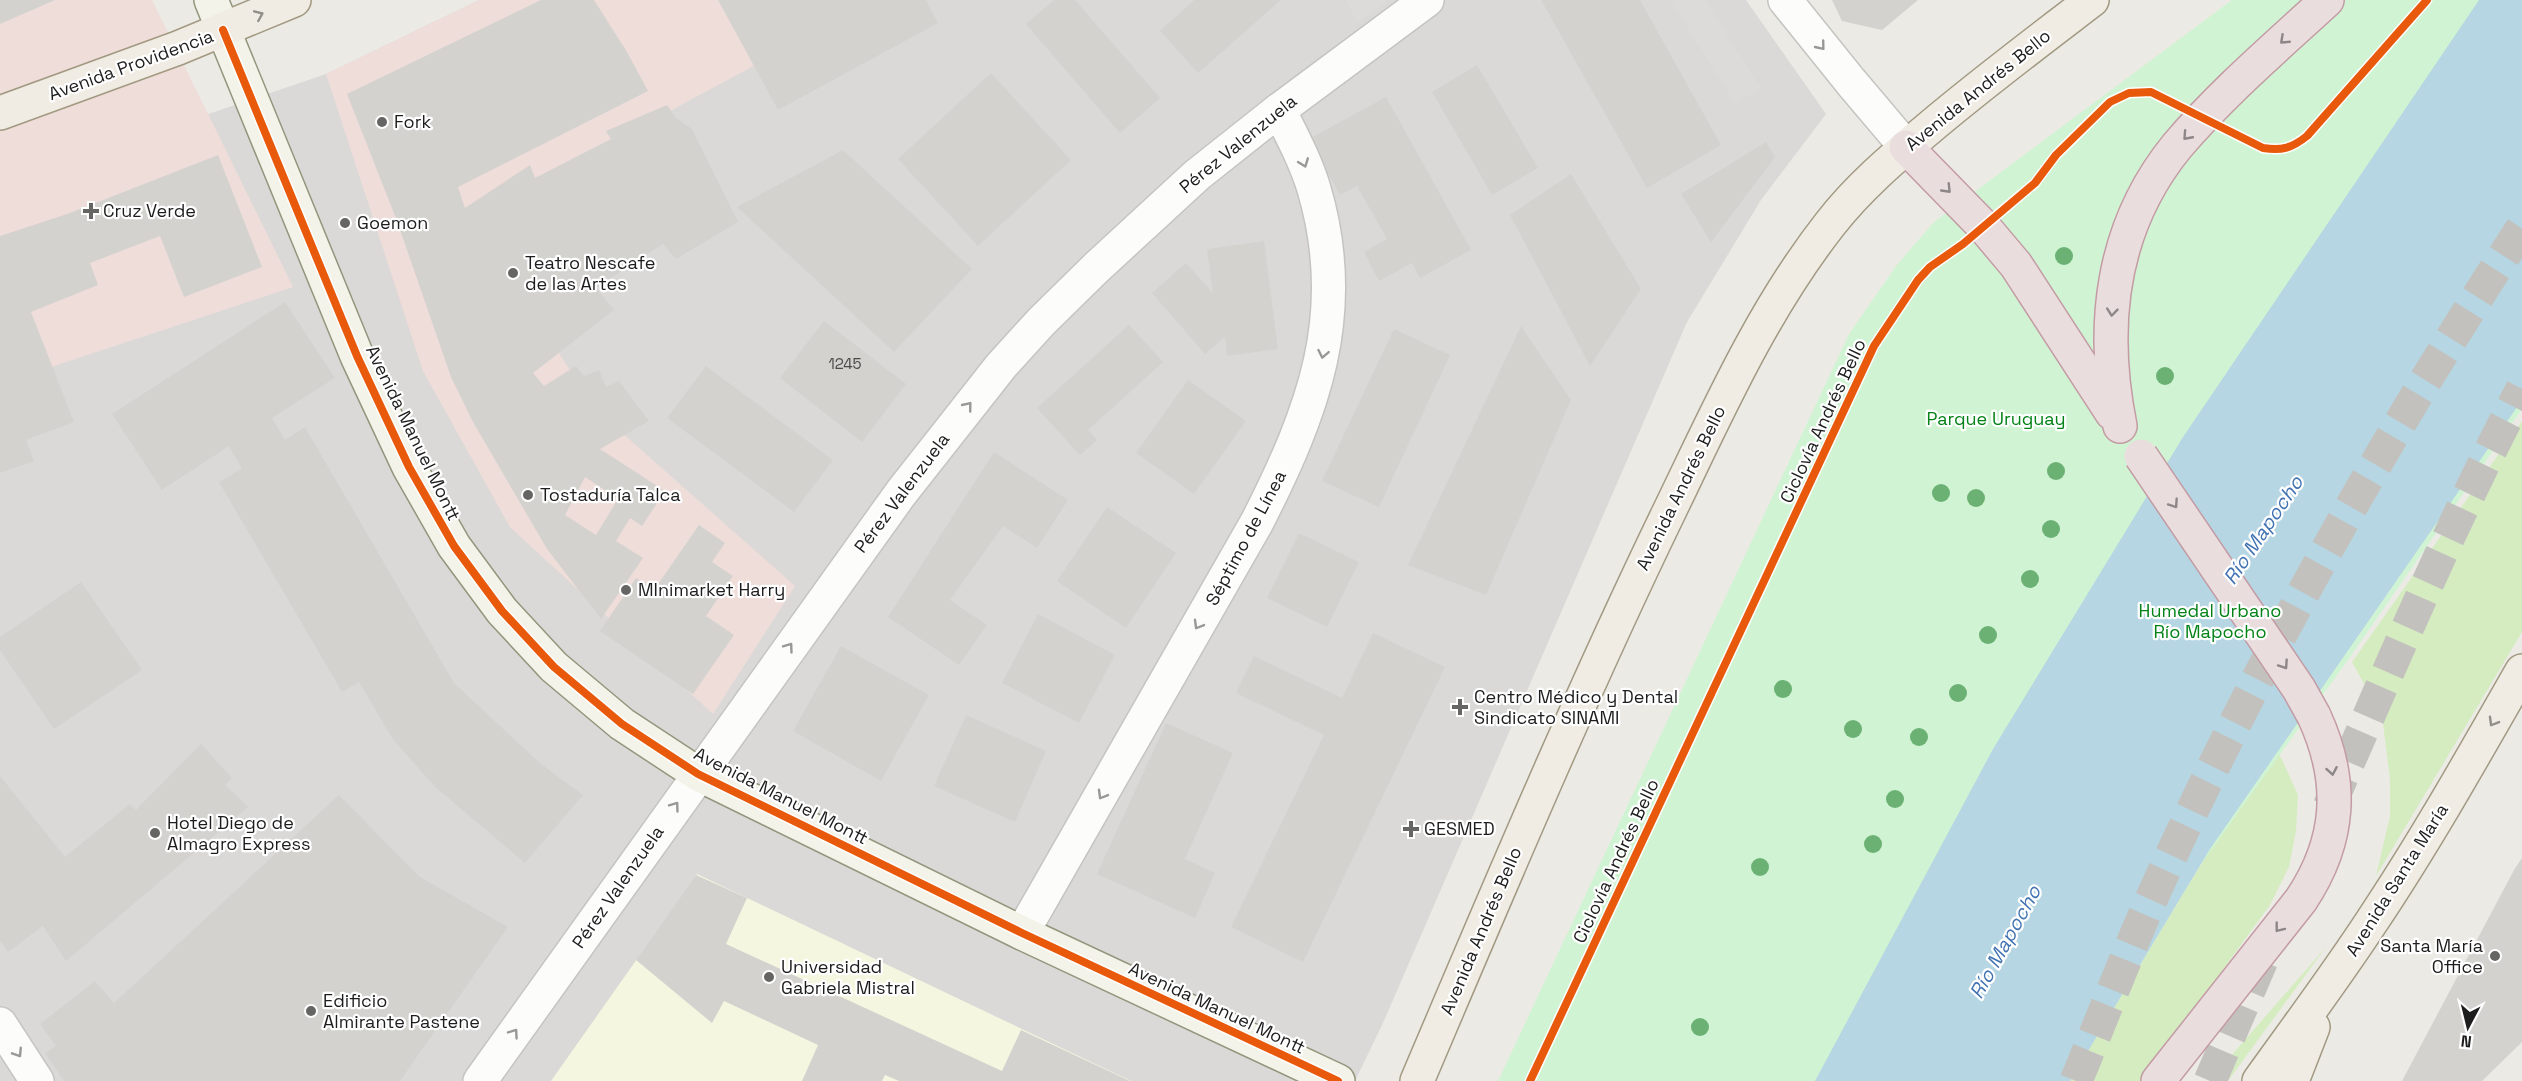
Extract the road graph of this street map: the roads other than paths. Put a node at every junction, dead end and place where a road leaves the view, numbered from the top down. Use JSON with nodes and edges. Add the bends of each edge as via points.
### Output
{"nodes":[{"id":1,"x":211,"y":0,"type":"edge"},
{"id":2,"x":294,"y":0,"type":"edge"},
{"id":3,"x":1427,"y":0,"type":"edge"},
{"id":4,"x":1785,"y":0,"type":"edge"},
{"id":5,"x":2092,"y":0,"type":"edge"},
{"id":6,"x":2327,"y":0,"type":"edge"},
{"id":7,"x":224,"y":30,"type":"junction"},
{"id":8,"x":1279,"y":110,"type":"junction"},
{"id":9,"x":0,"y":112,"type":"edge"},
{"id":10,"x":1906,"y":147,"type":"junction"},
{"id":11,"x":2120,"y":426,"type":"junction"},
{"id":12,"x":2522,"y":671,"type":"edge"},
{"id":13,"x":698,"y":774,"type":"junction"},
{"id":14,"x":1022,"y":933,"type":"junction"},
{"id":15,"x":2327,"y":989,"type":"junction"},
{"id":16,"x":0,"y":1024,"type":"edge"},
{"id":17,"x":37,"y":1081,"type":"edge"},
{"id":18,"x":480,"y":1081,"type":"edge"},
{"id":19,"x":1338,"y":1081,"type":"edge"},
{"id":20,"x":1417,"y":1081,"type":"edge"},
{"id":21,"x":2158,"y":1081,"type":"edge"},
{"id":22,"x":2259,"y":1081,"type":"edge"},
{"id":23,"x":2292,"y":1081,"type":"edge"}],
"edges":[{"from":1,"to":7,"type":"street","name":"Avenida Manuel Montt"},
{"from":7,"to":2,"type":"main road","name":"Avenida Providencia","one_way":true},
{"from":3,"to":8,"type":"street","name":"Pérez Valenzuela"},
{"from":4,"to":10,"type":"street","one_way":true},
{"from":5,"to":10,"type":"main road","name":"Avenida Andrés Bello"},
{"from":6,"to":11,"type":"highway","one_way":true,"via":[[2227,93],[2177,147],[2138,211],[2125,243],[2111,315],[2112,389]]},
{"from":7,"to":9,"type":"main road","name":"Avenida Providencia"},
{"from":7,"to":13,"type":"street","name":"Avenida Manuel Montt","via":[[357,356],[409,467],[454,546],[502,611],[554,667],[622,724]]},
{"from":13,"to":8,"type":"street","name":"Pérez Valenzuela","one_way":true,"via":[[901,493],[1001,366],[1048,315],[1151,217]]},
{"from":8,"to":14,"type":"street","name":"Séptimo de Línea","one_way":true,"via":[[1314,188],[1324,232],[1329,309],[1316,386],[1282,473],[1257,522]]},
{"from":10,"to":11,"type":"highway","one_way":true,"via":[[2016,265]]},
{"from":10,"to":20,"type":"main road","name":"Avenida Andrés Bello","via":[[1865,184],[1831,223],[1793,274],[1736,375],[1569,727]]},
{"from":11,"to":21,"type":"highway","one_way":true,"bridge":true,"via":[[2300,688],[2314,716],[2334,780],[2332,827],[2326,854],[2314,880]]},
{"from":12,"to":15,"type":"main road","name":"Avenida Santa María","one_way":true,"via":[[2462,775]]},
{"from":13,"to":14,"type":"street","name":"Avenida Manuel Montt"},
{"from":18,"to":13,"type":"street","name":"Pérez Valenzuela","one_way":true},
{"from":14,"to":19,"type":"street","name":"Avenida Manuel Montt"},
{"from":15,"to":22,"type":"main road","name":"Avenida Santa María"},
{"from":15,"to":23,"type":"main road"},
{"from":16,"to":17,"type":"street","one_way":true}]}
